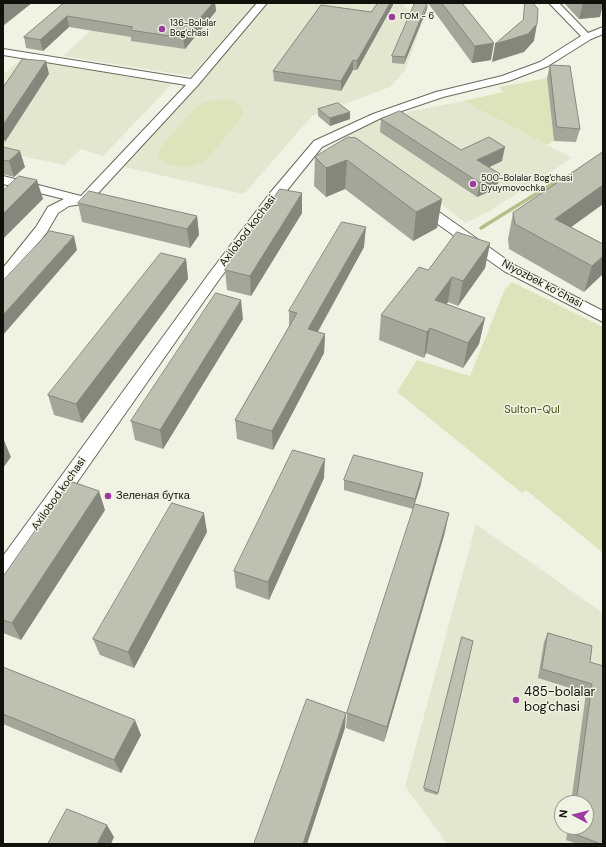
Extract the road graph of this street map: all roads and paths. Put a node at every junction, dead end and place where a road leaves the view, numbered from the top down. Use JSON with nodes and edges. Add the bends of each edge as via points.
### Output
{"nodes":[{"id":1,"x":262,"y":3,"type":"edge"},
{"id":2,"x":554,"y":3,"type":"edge"},
{"id":3,"x":603,"y":30,"type":"edge"},
{"id":4,"x":587,"y":37,"type":"junction"},
{"id":5,"x":3,"y":52,"type":"edge"},
{"id":6,"x":194,"y":83,"type":"junction"},
{"id":7,"x":3,"y":180,"type":"edge"},
{"id":8,"x":409,"y":197,"type":"edge"},
{"id":9,"x":84,"y":200,"type":"junction"},
{"id":10,"x":3,"y":278,"type":"edge"},
{"id":11,"x":603,"y":317,"type":"edge"},
{"id":12,"x":3,"y":572,"type":"edge"}],
"edges":[{"from":1,"to":6,"type":"street"},
{"from":2,"to":4,"type":"street"},
{"from":3,"to":4,"type":"street","name":"Axilobod kochasi"},
{"from":4,"to":12,"type":"street","name":"Axilobod kochasi","via":[[544,64],[504,78],[433,96],[377,116],[333,142],[311,150],[212,278]]},
{"from":5,"to":6,"type":"street"},
{"from":6,"to":9,"type":"street"},
{"from":7,"to":9,"type":"street"},
{"from":8,"to":11,"type":"street","name":"Niyozbek koʻchasi","via":[[509,268]]},
{"from":9,"to":10,"type":"street","via":[[65,203],[53,210],[42,229]]}]}
